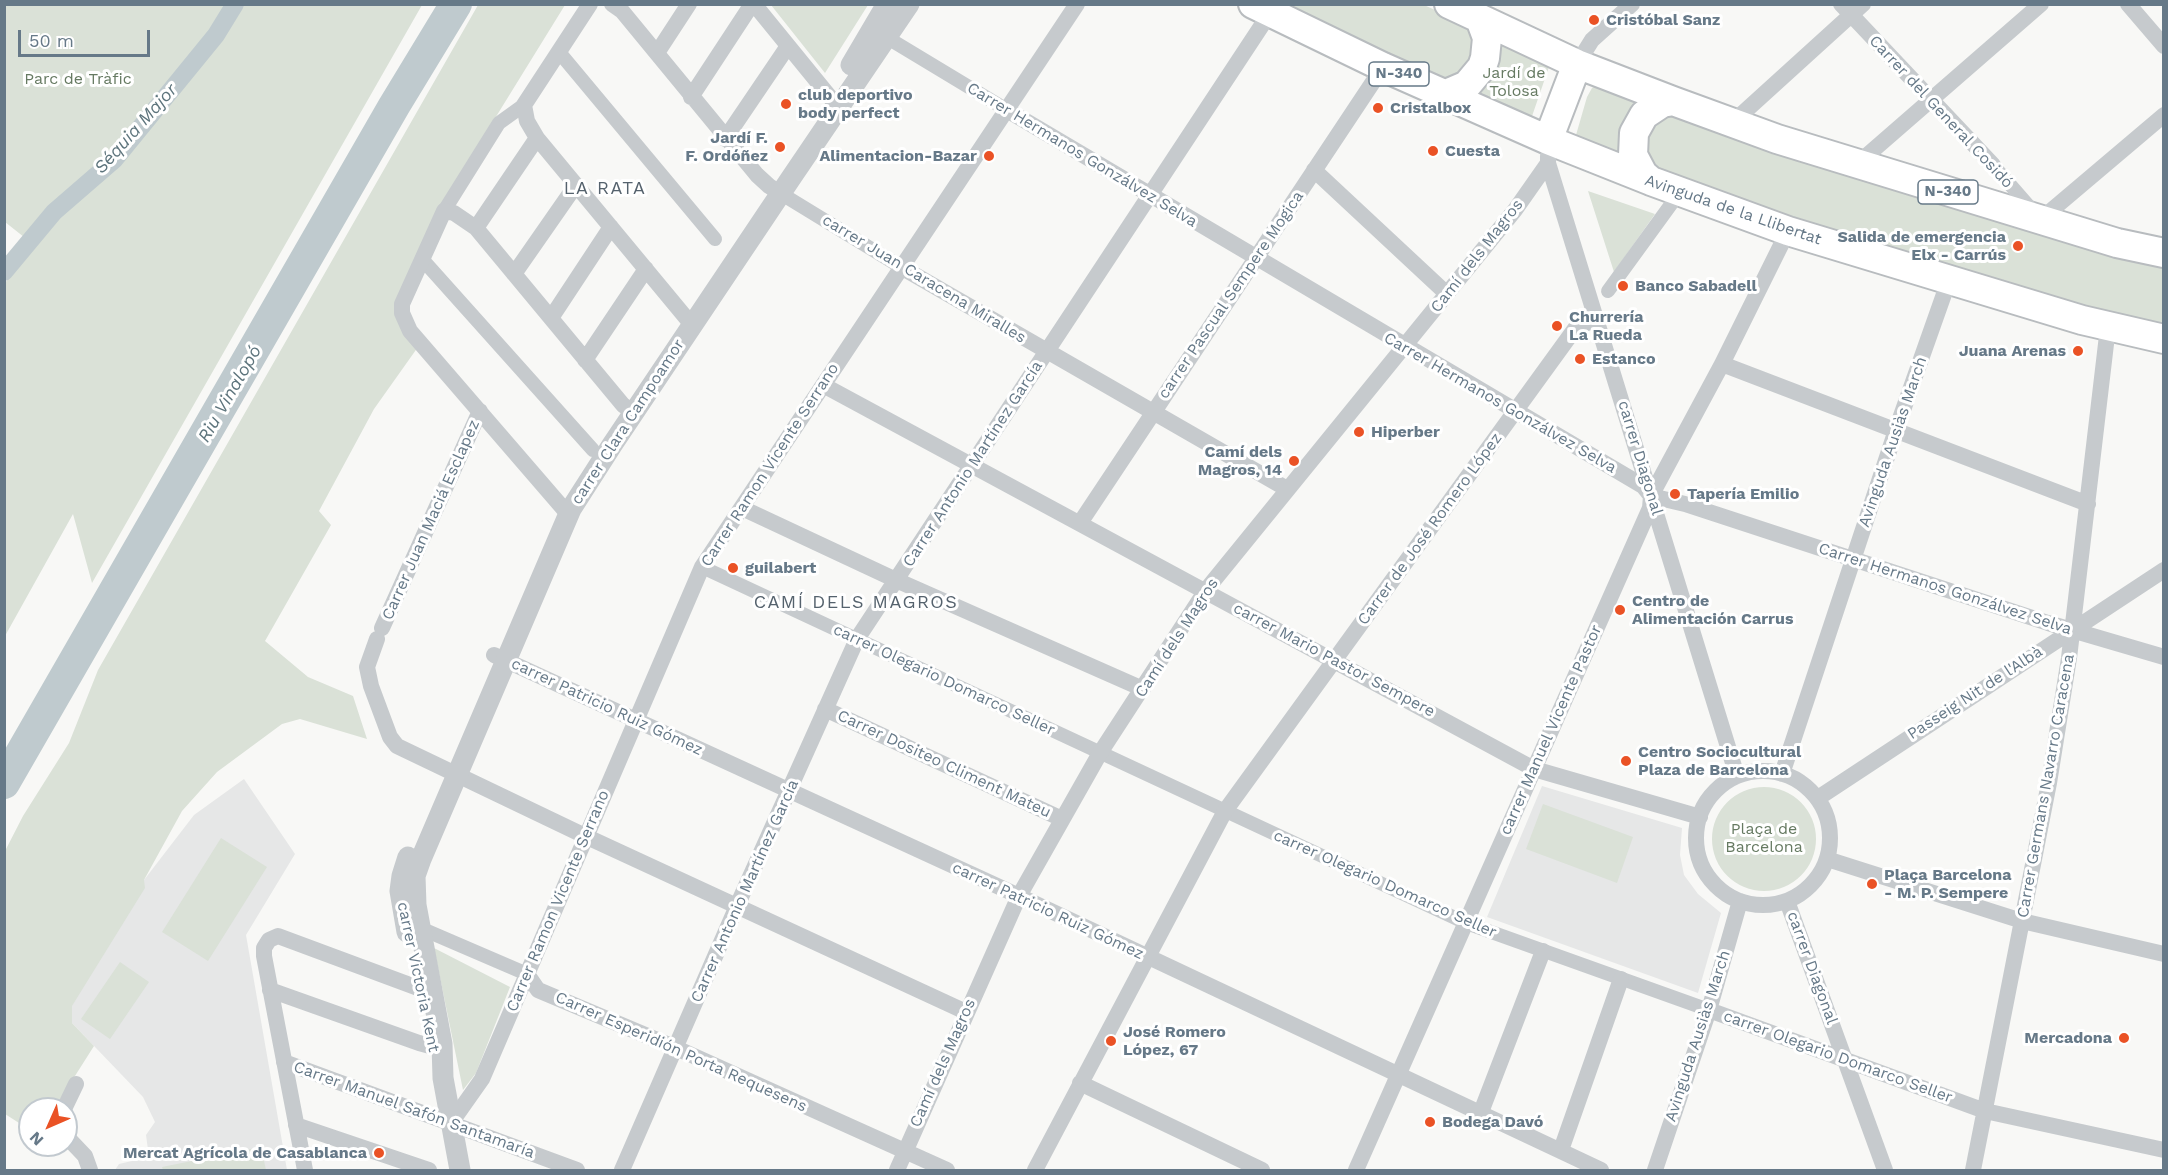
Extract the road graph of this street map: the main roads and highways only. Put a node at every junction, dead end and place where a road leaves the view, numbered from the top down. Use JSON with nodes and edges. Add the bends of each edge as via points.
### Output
{"nodes":[{"id":1,"x":1449,"y":4,"type":"edge"},
{"id":2,"x":1261,"y":9,"type":"edge"},
{"id":3,"x":1480,"y":12,"type":"edge"},
{"id":4,"x":1577,"y":64,"type":"junction"},
{"id":5,"x":1446,"y":94,"type":"junction"},
{"id":6,"x":1673,"y":101,"type":"junction"},
{"id":7,"x":1548,"y":151,"type":"junction"},
{"id":8,"x":1651,"y":181,"type":"junction"},
{"id":9,"x":2163,"y":253,"type":"edge"},
{"id":10,"x":2163,"y":339,"type":"edge"}],
"edges":[{"from":1,"to":3,"type":"highway","number":"N-340"},
{"from":2,"to":5,"type":"highway","name":"Avinguda de la Llibertat","number":"N-340"},
{"from":3,"to":4,"type":"highway","number":"N-340"},
{"from":3,"to":5,"type":"highway","via":[[1487,38],[1482,67],[1467,85]]},
{"from":4,"to":6,"type":"highway","number":"N-340"},
{"from":4,"to":7,"type":"highway"},
{"from":5,"to":7,"type":"highway","name":"Avinguda de la Llibertat","number":"N-340"},
{"from":6,"to":8,"type":"highway","via":[[1652,108],[1634,133],[1633,155]]},
{"from":6,"to":9,"type":"highway","number":"N-340","via":[[1856,165],[2117,243]]},
{"from":7,"to":8,"type":"highway","name":"Avinguda de la Llibertat","number":"N-340"},
{"from":8,"to":10,"type":"highway","name":"Avinguda de la Llibertat","number":"N-340","via":[[1788,231],[2108,327]]}]}
